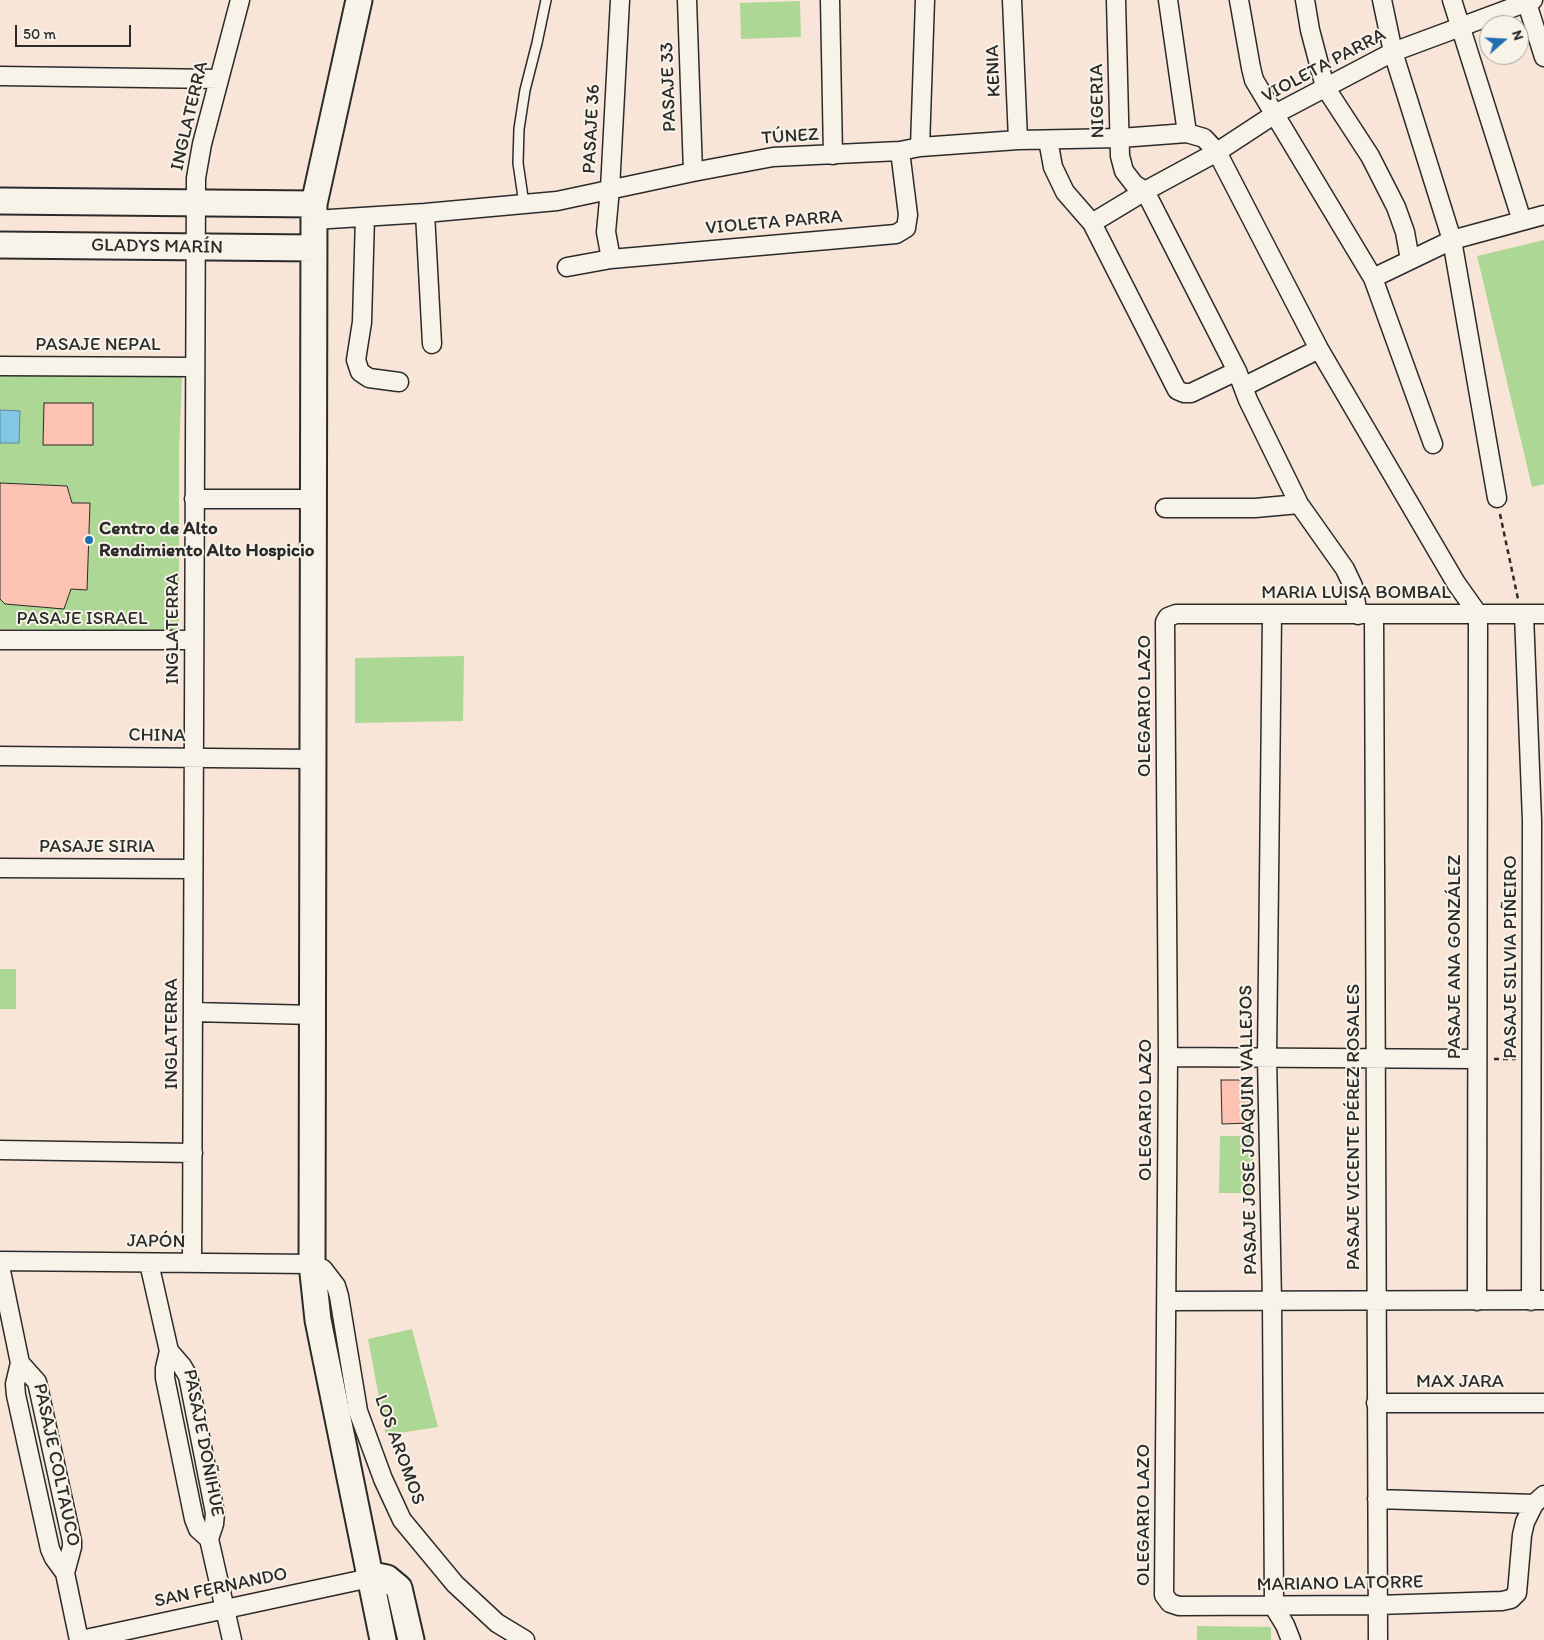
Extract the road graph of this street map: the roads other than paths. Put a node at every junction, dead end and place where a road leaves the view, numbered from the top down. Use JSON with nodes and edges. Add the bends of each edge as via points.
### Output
{"nodes":[{"id":1,"x":240,"y":0,"type":"edge"},
{"id":2,"x":359,"y":0,"type":"edge"},
{"id":3,"x":546,"y":0,"type":"edge"},
{"id":4,"x":620,"y":0,"type":"edge"},
{"id":5,"x":687,"y":0,"type":"edge"},
{"id":6,"x":830,"y":0,"type":"edge"},
{"id":7,"x":925,"y":0,"type":"edge"},
{"id":8,"x":1012,"y":0,"type":"edge"},
{"id":9,"x":1116,"y":0,"type":"edge"},
{"id":10,"x":1168,"y":0,"type":"edge"},
{"id":11,"x":1239,"y":0,"type":"edge"},
{"id":12,"x":1305,"y":0,"type":"edge"},
{"id":13,"x":1382,"y":0,"type":"edge"},
{"id":14,"x":1452,"y":0,"type":"edge"},
{"id":15,"x":1529,"y":1,"type":"edge"},
{"id":16,"x":1460,"y":26,"type":"junction"},
{"id":17,"x":1392,"y":52,"type":"junction"},
{"id":18,"x":1544,"y":57,"type":"edge"},
{"id":19,"x":0,"y":76,"type":"edge"},
{"id":20,"x":219,"y":79,"type":"junction"},
{"id":21,"x":1325,"y":87,"type":"junction"},
{"id":22,"x":1275,"y":114,"type":"junction"},
{"id":23,"x":1187,"y":133,"type":"junction"},
{"id":24,"x":1120,"y":138,"type":"junction"},
{"id":25,"x":1018,"y":140,"type":"junction"},
{"id":26,"x":1048,"y":140,"type":"junction"},
{"id":27,"x":920,"y":147,"type":"junction"},
{"id":28,"x":900,"y":150,"type":"junction"},
{"id":29,"x":1217,"y":152,"type":"junction"},
{"id":30,"x":833,"y":155,"type":"junction"},
{"id":31,"x":693,"y":172,"type":"junction"},
{"id":32,"x":610,"y":189,"type":"junction"},
{"id":33,"x":1145,"y":191,"type":"junction"},
{"id":34,"x":0,"y":201,"type":"edge"},
{"id":35,"x":195,"y":203,"type":"junction"},
{"id":36,"x":524,"y":204,"type":"junction"},
{"id":37,"x":314,"y":212,"type":"junction"},
{"id":38,"x":425,"y":213,"type":"junction"},
{"id":39,"x":1544,"y":215,"type":"edge"},
{"id":40,"x":365,"y":217,"type":"junction"},
{"id":41,"x":1522,"y":221,"type":"junction"},
{"id":42,"x":1092,"y":223,"type":"junction"},
{"id":43,"x":1452,"y":240,"type":"junction"},
{"id":44,"x":0,"y":245,"type":"edge"},
{"id":45,"x":195,"y":247,"type":"junction"},
{"id":46,"x":314,"y":248,"type":"junction"},
{"id":47,"x":611,"y":259,"type":"junction"},
{"id":48,"x":1410,"y":260,"type":"junction"},
{"id":49,"x":567,"y":267,"type":"dead end"},
{"id":50,"x":1373,"y":278,"type":"junction"},
{"id":51,"x":432,"y":344,"type":"dead end"},
{"id":52,"x":1319,"y":349,"type":"junction"},
{"id":53,"x":0,"y":366,"type":"edge"},
{"id":54,"x":195,"y":367,"type":"junction"},
{"id":55,"x":1240,"y":379,"type":"junction"},
{"id":56,"x":399,"y":382,"type":"dead end"},
{"id":57,"x":1433,"y":444,"type":"dead end"},
{"id":58,"x":1497,"y":498,"type":"road end"},
{"id":59,"x":194,"y":499,"type":"junction"},
{"id":60,"x":314,"y":499,"type":"junction"},
{"id":61,"x":1298,"y":504,"type":"junction"},
{"id":62,"x":1165,"y":508,"type":"dead end"},
{"id":63,"x":1272,"y":614,"type":"junction"},
{"id":64,"x":1366,"y":614,"type":"junction"},
{"id":65,"x":1478,"y":614,"type":"junction"},
{"id":66,"x":1524,"y":614,"type":"junction"},
{"id":67,"x":1544,"y":614,"type":"edge"},
{"id":68,"x":1168,"y":617,"type":"joint"},
{"id":69,"x":0,"y":640,"type":"edge"},
{"id":70,"x":194,"y":640,"type":"junction"},
{"id":71,"x":0,"y":756,"type":"edge"},
{"id":72,"x":194,"y":758,"type":"junction"},
{"id":73,"x":314,"y":759,"type":"junction"},
{"id":74,"x":1538,"y":820,"type":"edge"},
{"id":75,"x":0,"y":868,"type":"edge"},
{"id":76,"x":194,"y":869,"type":"junction"},
{"id":77,"x":193,"y":1012,"type":"junction"},
{"id":78,"x":314,"y":1015,"type":"junction"},
{"id":79,"x":1168,"y":1057,"type":"junction"},
{"id":80,"x":1267,"y":1057,"type":"junction"},
{"id":81,"x":1538,"y":1058,"type":"edge"},
{"id":82,"x":1375,"y":1059,"type":"junction"},
{"id":83,"x":1476,"y":1059,"type":"junction"},
{"id":84,"x":0,"y":1150,"type":"edge"},
{"id":85,"x":193,"y":1153,"type":"junction"},
{"id":86,"x":0,"y":1261,"type":"edge"},
{"id":87,"x":149,"y":1263,"type":"junction"},
{"id":88,"x":192,"y":1263,"type":"junction"},
{"id":89,"x":312,"y":1264,"type":"junction"},
{"id":90,"x":0,"y":1266,"type":"edge"},
{"id":91,"x":1538,"y":1300,"type":"edge"},
{"id":92,"x":1167,"y":1301,"type":"junction"},
{"id":93,"x":1272,"y":1301,"type":"junction"},
{"id":94,"x":1376,"y":1301,"type":"junction"},
{"id":95,"x":1477,"y":1301,"type":"junction"},
{"id":96,"x":1376,"y":1403,"type":"junction"},
{"id":97,"x":1544,"y":1403,"type":"edge"},
{"id":98,"x":1377,"y":1499,"type":"junction"},
{"id":99,"x":1539,"y":1499,"type":"edge"},
{"id":100,"x":370,"y":1578,"type":"junction"},
{"id":101,"x":1170,"y":1603,"type":"joint"},
{"id":102,"x":1377,"y":1605,"type":"junction"},
{"id":103,"x":1274,"y":1607,"type":"junction"},
{"id":104,"x":225,"y":1609,"type":"junction"},
{"id":105,"x":80,"y":1640,"type":"edge"},
{"id":106,"x":232,"y":1640,"type":"edge"},
{"id":107,"x":383,"y":1640,"type":"edge"},
{"id":108,"x":411,"y":1640,"type":"edge"},
{"id":109,"x":525,"y":1640,"type":"edge"},
{"id":110,"x":1291,"y":1640,"type":"edge"},
{"id":111,"x":1378,"y":1640,"type":"edge"}],
"edges":[{"from":1,"to":20,"type":"street","name":"INGLATERRA"},
{"from":2,"to":37,"type":"street"},
{"from":3,"to":36,"type":"lane","via":[[519,130],[518,164]]},
{"from":4,"to":32,"type":"street","name":"PASAJE 36"},
{"from":5,"to":31,"type":"street","name":"PASAJE 33"},
{"from":6,"to":30,"type":"street"},
{"from":7,"to":27,"type":"street"},
{"from":8,"to":25,"type":"street","name":"KENIA"},
{"from":9,"to":24,"type":"street","name":"NIGERIA"},
{"from":10,"to":23,"type":"street"},
{"from":11,"to":22,"type":"street","via":[[1254,80]]},
{"from":12,"to":21,"type":"street"},
{"from":13,"to":17,"type":"street"},
{"from":14,"to":16,"type":"street"},
{"from":15,"to":16,"type":"street","name":"VIOLETA PARRA"},
{"from":15,"to":18,"type":"street"},
{"from":16,"to":17,"type":"street","name":"VIOLETA PARRA"},
{"from":16,"to":41,"type":"street"},
{"from":17,"to":21,"type":"street","name":"VIOLETA PARRA"},
{"from":17,"to":43,"type":"street"},
{"from":19,"to":20,"type":"street"},
{"from":20,"to":35,"type":"street","name":"INGLATERRA","via":[[198,161]]},
{"from":21,"to":22,"type":"street","name":"VIOLETA PARRA"},
{"from":21,"to":48,"type":"street","via":[[1370,156],[1396,207]]},
{"from":22,"to":29,"type":"street","name":"VIOLETA PARRA"},
{"from":22,"to":50,"type":"street"},
{"from":23,"to":24,"type":"street","name":"TÚNEZ"},
{"from":23,"to":29,"type":"street","name":"TÚNEZ","via":[[1204,138]]},
{"from":24,"to":26,"type":"street","name":"TÚNEZ"},
{"from":24,"to":33,"type":"street","name":"NIGERIA","via":[[1124,171],[1134,184]]},
{"from":25,"to":26,"type":"street","name":"TÚNEZ"},
{"from":25,"to":27,"type":"street","name":"TÚNEZ"},
{"from":26,"to":42,"type":"street","via":[[1053,167],[1065,192]]},
{"from":27,"to":28,"type":"street","name":"TÚNEZ"},
{"from":28,"to":30,"type":"street","name":"TÚNEZ"},
{"from":28,"to":47,"type":"street","name":"VIOLETA PARRA","via":[[908,216],[906,228],[896,234]]},
{"from":29,"to":33,"type":"street","name":"VIOLETA PARRA"},
{"from":29,"to":52,"type":"street"},
{"from":30,"to":31,"type":"street","name":"TÚNEZ","via":[[773,157]]},
{"from":31,"to":32,"type":"street","name":"TÚNEZ"},
{"from":32,"to":36,"type":"street","name":"TÚNEZ","via":[[557,201]]},
{"from":32,"to":47,"type":"street","name":"PASAJE 36","via":[[606,232]]},
{"from":33,"to":42,"type":"street","name":"VIOLETA PARRA"},
{"from":33,"to":55,"type":"street","name":"PASAJE VICENTE PÉREZ ROSALES"},
{"from":34,"to":35,"type":"street"},
{"from":35,"to":37,"type":"street"},
{"from":35,"to":45,"type":"street","name":"INGLATERRA"},
{"from":36,"to":38,"type":"street","name":"TÚNEZ"},
{"from":37,"to":40,"type":"street","name":"TÚNEZ"},
{"from":37,"to":46,"type":"street"},
{"from":38,"to":40,"type":"street","name":"TÚNEZ"},
{"from":38,"to":51,"type":"street"},
{"from":39,"to":41,"type":"street"},
{"from":40,"to":56,"type":"street","via":[[362,322],[356,360],[360,372],[369,378]]},
{"from":41,"to":43,"type":"street"},
{"from":42,"to":55,"type":"street","via":[[1177,390],[1191,393]]},
{"from":43,"to":48,"type":"street"},
{"from":43,"to":58,"type":"street"},
{"from":44,"to":45,"type":"street","name":"GLADYS MARÍN"},
{"from":45,"to":46,"type":"street","name":"GLADYS MARÍN"},
{"from":45,"to":54,"type":"street","name":"INGLATERRA"},
{"from":46,"to":60,"type":"street"},
{"from":47,"to":49,"type":"street","name":"VIOLETA PARRA"},
{"from":48,"to":50,"type":"street"},
{"from":50,"to":57,"type":"street"},
{"from":52,"to":55,"type":"street"},
{"from":52,"to":65,"type":"street","via":[[1456,583]]},
{"from":53,"to":54,"type":"street","name":"PASAJE NEPAL"},
{"from":54,"to":59,"type":"street","name":"INGLATERRA"},
{"from":55,"to":61,"type":"street","name":"PASAJE VICENTE PÉREZ ROSALES"},
{"from":59,"to":60,"type":"street"},
{"from":59,"to":70,"type":"street","name":"INGLATERRA"},
{"from":60,"to":73,"type":"street"},
{"from":61,"to":62,"type":"street","via":[[1255,508]]},
{"from":61,"to":64,"type":"street","name":"PASAJE VICENTE PÉREZ ROSALES","via":[[1345,569]]},
{"from":63,"to":64,"type":"street","name":"MARIA LUISA BOMBAL"},
{"from":63,"to":68,"type":"street","name":"MARIA LUISA BOMBAL","via":[[1176,614]]},
{"from":63,"to":80,"type":"street","name":"PASAJE JOSE JOAQUIN VALLEJOS"},
{"from":64,"to":65,"type":"street","name":"MARIA LUISA BOMBAL"},
{"from":64,"to":82,"type":"street","name":"PASAJE VICENTE PÉREZ ROSALES"},
{"from":65,"to":66,"type":"street","name":"MARIA LUISA BOMBAL"},
{"from":65,"to":83,"type":"street","name":"PASAJE ANA GONZÁLEZ"},
{"from":66,"to":67,"type":"street","name":"MARIA LUISA BOMBAL"},
{"from":66,"to":74,"type":"street","name":"PASAJE SILVIA PIÑEIRO"},
{"from":68,"to":79,"type":"street","name":"OLEGARIO LAZO","via":[[1165,622]]},
{"from":69,"to":70,"type":"street","name":"PASAJE ISRAEL"},
{"from":70,"to":72,"type":"street","name":"INGLATERRA"},
{"from":71,"to":72,"type":"street","name":"CHINA"},
{"from":72,"to":73,"type":"street","name":"CHINA"},
{"from":72,"to":76,"type":"street","name":"INGLATERRA"},
{"from":73,"to":78,"type":"street"},
{"from":74,"to":81,"type":"street","name":"PASAJE SILVIA PIÑEIRO"},
{"from":75,"to":76,"type":"street","name":"PASAJE SIRIA"},
{"from":76,"to":77,"type":"street","name":"INGLATERRA"},
{"from":77,"to":78,"type":"street"},
{"from":77,"to":85,"type":"street","name":"INGLATERRA"},
{"from":78,"to":89,"type":"street"},
{"from":79,"to":80,"type":"street"},
{"from":79,"to":92,"type":"street","name":"OLEGARIO LAZO"},
{"from":80,"to":82,"type":"street"},
{"from":80,"to":93,"type":"street","name":"PASAJE JOSE JOAQUIN VALLEJOS"},
{"from":81,"to":91,"type":"street","name":"PASAJE SILVIA PIÑEIRO"},
{"from":82,"to":83,"type":"street"},
{"from":82,"to":94,"type":"street","name":"PASAJE VICENTE PÉREZ ROSALES"},
{"from":83,"to":95,"type":"street","name":"PASAJE ANA GONZÁLEZ"},
{"from":84,"to":85,"type":"street"},
{"from":85,"to":88,"type":"street","name":"INGLATERRA"},
{"from":86,"to":87,"type":"street","name":"JAPÓN"},
{"from":87,"to":88,"type":"street","name":"JAPÓN"},
{"from":87,"to":104,"type":"street","name":"PASAJE DOÑIHUE","via":[[169,1351],[188,1376],[215,1513],[209,1539]]},
{"from":88,"to":89,"type":"street","name":"JAPÓN"},
{"from":89,"to":100,"type":"street","via":[[318,1320]]},
{"from":89,"to":109,"type":"street","name":"LOS AROMOS","via":[[330,1277],[339,1296],[358,1411],[402,1520],[455,1584],[497,1623]]},
{"from":90,"to":105,"type":"street","name":"PASAJE COLTAUCO","via":[[20,1363],[16,1395],[50,1549],[65,1573]]},
{"from":91,"to":95,"type":"street"},
{"from":92,"to":93,"type":"street"},
{"from":92,"to":101,"type":"street","name":"OLEGARIO LAZO","via":[[1164,1595]]},
{"from":93,"to":94,"type":"street"},
{"from":93,"to":103,"type":"street","name":"PASAJE JOSE JOAQUIN VALLEJOS"},
{"from":94,"to":95,"type":"street"},
{"from":94,"to":96,"type":"street","name":"PASAJE VICENTE PÉREZ ROSALES"},
{"from":96,"to":97,"type":"street","name":"MAX JARA"},
{"from":96,"to":98,"type":"street","name":"PASAJE VICENTE PÉREZ ROSALES"},
{"from":98,"to":99,"type":"street"},
{"from":98,"to":102,"type":"street","name":"PASAJE VICENTE PÉREZ ROSALES"},
{"from":99,"to":102,"type":"street","name":"MARIANO LATORRE","via":[[1525,1522],[1517,1593],[1511,1599],[1502,1602]]},
{"from":100,"to":104,"type":"street","name":"SAN FERNANDO"},
{"from":100,"to":107,"type":"street"},
{"from":100,"to":108,"type":"street","via":[[387,1578],[399,1588]]},
{"from":101,"to":103,"type":"street","name":"MARIANO LATORRE","via":[[1179,1606]]},
{"from":102,"to":103,"type":"street","name":"MARIANO LATORRE"},
{"from":102,"to":111,"type":"street","name":"PASAJE VICENTE PÉREZ ROSALES"},
{"from":103,"to":110,"type":"street","name":"PASAJE JOSE JOAQUIN VALLEJOS"},
{"from":104,"to":105,"type":"street","name":"SAN FERNANDO"},
{"from":104,"to":106,"type":"street","name":"PASAJE DOÑIHUE"}]}
